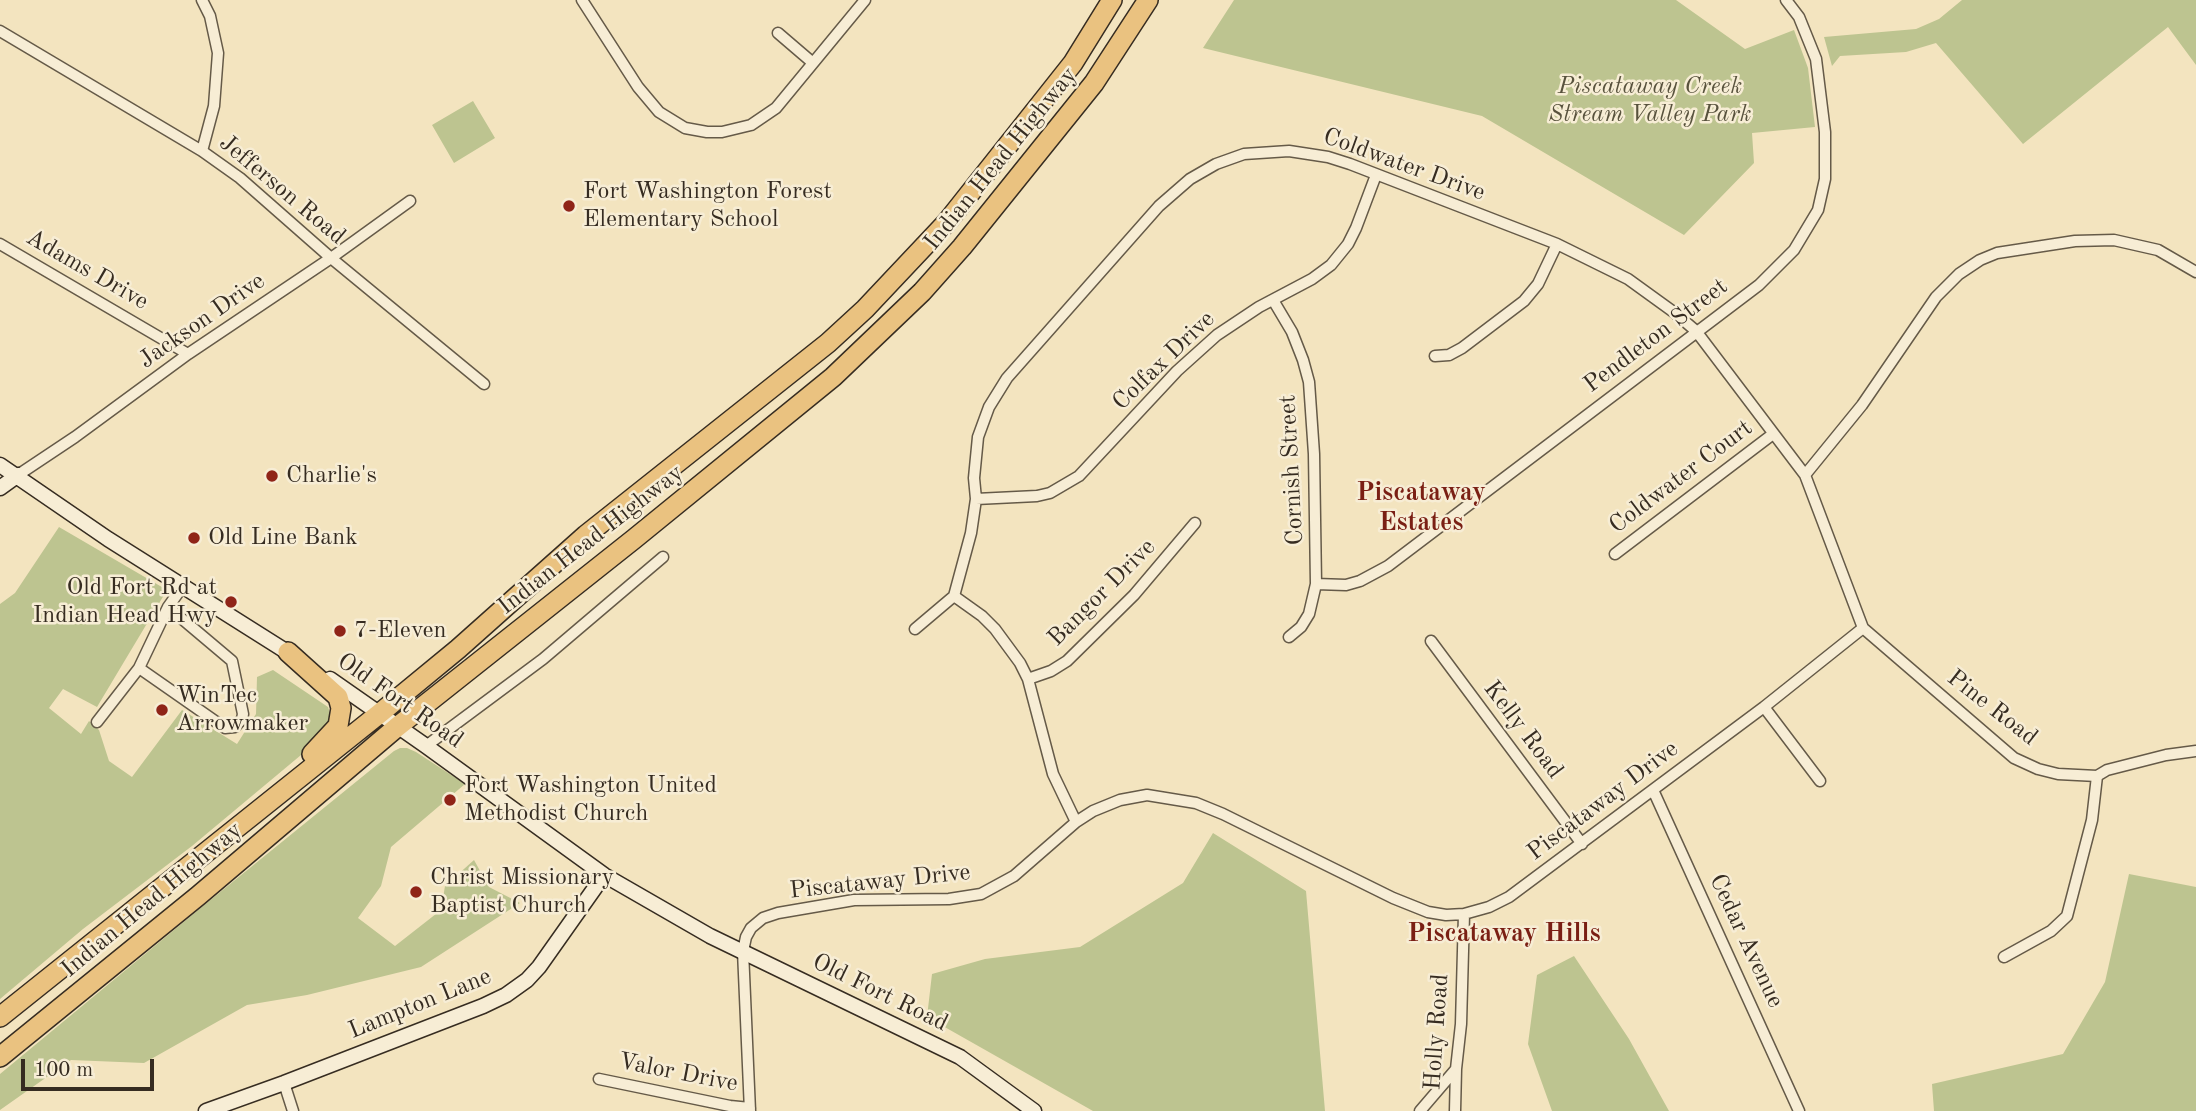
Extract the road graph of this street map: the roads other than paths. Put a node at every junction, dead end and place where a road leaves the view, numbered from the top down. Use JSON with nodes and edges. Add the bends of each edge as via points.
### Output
{"nodes":[{"id":1,"x":202,"y":0,"type":"edge"},
{"id":2,"x":582,"y":0,"type":"edge"},
{"id":3,"x":865,"y":0,"type":"edge"},
{"id":4,"x":1112,"y":0,"type":"edge"},
{"id":5,"x":1148,"y":0,"type":"edge"},
{"id":6,"x":1786,"y":0,"type":"edge"},
{"id":7,"x":0,"y":31,"type":"edge"},
{"id":8,"x":778,"y":33,"type":"dead end"},
{"id":9,"x":813,"y":63,"type":"junction"},
{"id":10,"x":202,"y":151,"type":"junction"},
{"id":11,"x":1376,"y":175,"type":"junction"},
{"id":12,"x":410,"y":201,"type":"dead end"},
{"id":13,"x":0,"y":244,"type":"edge"},
{"id":14,"x":1557,"y":244,"type":"junction"},
{"id":15,"x":331,"y":258,"type":"junction"},
{"id":16,"x":2196,"y":272,"type":"edge"},
{"id":17,"x":1273,"y":300,"type":"junction"},
{"id":18,"x":1696,"y":331,"type":"junction"},
{"id":19,"x":188,"y":354,"type":"junction"},
{"id":20,"x":1435,"y":356,"type":"dead end"},
{"id":21,"x":484,"y":384,"type":"dead end"},
{"id":22,"x":1773,"y":435,"type":"junction"},
{"id":23,"x":0,"y":465,"type":"edge"},
{"id":24,"x":18,"y":475,"type":"junction"},
{"id":25,"x":1805,"y":475,"type":"junction"},
{"id":26,"x":0,"y":488,"type":"edge"},
{"id":27,"x":976,"y":499,"type":"junction"},
{"id":28,"x":1195,"y":523,"type":"dead end"},
{"id":29,"x":1615,"y":554,"type":"dead end"},
{"id":30,"x":663,"y":557,"type":"dead end"},
{"id":31,"x":1316,"y":584,"type":"junction"},
{"id":32,"x":183,"y":586,"type":"junction"},
{"id":33,"x":954,"y":596,"type":"junction"},
{"id":34,"x":168,"y":607,"type":"junction"},
{"id":35,"x":1863,"y":628,"type":"junction"},
{"id":36,"x":915,"y":629,"type":"dead end"},
{"id":37,"x":1289,"y":637,"type":"dead end"},
{"id":38,"x":1431,"y":641,"type":"dead end"},
{"id":39,"x":288,"y":652,"type":"junction"},
{"id":40,"x":139,"y":668,"type":"junction"},
{"id":41,"x":1028,"y":679,"type":"junction"},
{"id":42,"x":1764,"y":707,"type":"junction"},
{"id":43,"x":379,"y":714,"type":"junction"},
{"id":44,"x":97,"y":722,"type":"dead end"},
{"id":45,"x":397,"y":727,"type":"junction"},
{"id":46,"x":426,"y":746,"type":"junction"},
{"id":47,"x":2196,"y":751,"type":"edge"},
{"id":48,"x":2098,"y":776,"type":"junction"},
{"id":49,"x":1820,"y":781,"type":"dead end"},
{"id":50,"x":1653,"y":790,"type":"junction"},
{"id":51,"x":1076,"y":822,"type":"junction"},
{"id":52,"x":1581,"y":844,"type":"junction"},
{"id":53,"x":210,"y":848,"type":"junction"},
{"id":54,"x":604,"y":875,"type":"junction"},
{"id":55,"x":1464,"y":914,"type":"junction"},
{"id":56,"x":743,"y":951,"type":"junction"},
{"id":57,"x":2004,"y":957,"type":"dead end"},
{"id":58,"x":0,"y":1017,"type":"edge"},
{"id":59,"x":0,"y":1057,"type":"edge"},
{"id":60,"x":1456,"y":1069,"type":"junction"},
{"id":61,"x":599,"y":1079,"type":"dead end"},
{"id":62,"x":284,"y":1083,"type":"junction"},
{"id":63,"x":750,"y":1110,"type":"edge"},
{"id":64,"x":206,"y":1111,"type":"edge"},
{"id":65,"x":293,"y":1111,"type":"edge"},
{"id":66,"x":1034,"y":1111,"type":"edge"},
{"id":67,"x":1420,"y":1111,"type":"edge"},
{"id":68,"x":1455,"y":1111,"type":"edge"},
{"id":69,"x":1799,"y":1111,"type":"edge"}],
"edges":[{"from":1,"to":10,"type":"street","via":[[218,52],[214,106]]},
{"from":2,"to":9,"type":"street","via":[[647,99],[670,120],[696,130],[736,130],[763,118]]},
{"from":3,"to":9,"type":"street"},
{"from":4,"to":43,"type":"highway","name":"Indian Head Highway","via":[[1073,63],[1005,150],[947,222],[865,309],[828,344],[586,535]]},
{"from":5,"to":45,"type":"highway","name":"Indian Head Highway","via":[[1108,65],[1032,162],[962,247],[888,325],[783,419]]},
{"from":6,"to":18,"type":"street","name":"Pendleton Street","via":[[1806,33],[1820,79],[1826,161],[1818,210],[1799,244],[1775,270]]},
{"from":7,"to":10,"type":"street","name":"Jefferson Road"},
{"from":8,"to":9,"type":"street"},
{"from":10,"to":15,"type":"street","name":"Jefferson Road"},
{"from":11,"to":14,"type":"street","name":"Coldwater Drive"},
{"from":11,"to":17,"type":"street","name":"Colfax Drive","via":[[1356,228],[1339,255],[1312,279]]},
{"from":11,"to":27,"type":"street","name":"Coldwater Drive","via":[[1328,157],[1289,150],[1230,159],[1190,179],[1159,206],[1007,378],[978,437]]},
{"from":12,"to":15,"type":"street","name":"Jackson Drive"},
{"from":13,"to":19,"type":"street","name":"Adams Drive"},
{"from":14,"to":18,"type":"street","name":"Coldwater Drive","via":[[1628,279]]},
{"from":14,"to":20,"type":"street","via":[[1538,284],[1524,301],[1462,348]]},
{"from":15,"to":19,"type":"street","name":"Jackson Drive"},
{"from":15,"to":21,"type":"street","name":"Jefferson Road"},
{"from":16,"to":25,"type":"street","via":[[2158,250],[2114,240],[2075,241],[1997,253],[1980,260],[1936,297],[1861,405]]},
{"from":17,"to":27,"type":"street","name":"Colfax Drive","via":[[1198,351],[1079,476],[1037,496]]},
{"from":17,"to":31,"type":"street","name":"Cornish Street","via":[[1293,332],[1309,382]]},
{"from":18,"to":22,"type":"street","name":"Coldwater Drive"},
{"from":18,"to":31,"type":"street","name":"Pendleton Street","via":[[1388,566],[1352,584]]},
{"from":19,"to":24,"type":"street","name":"Jackson Drive"},
{"from":22,"to":25,"type":"street","name":"Coldwater Drive"},
{"from":22,"to":29,"type":"street","name":"Coldwater Court"},
{"from":23,"to":24,"type":"main road","name":"Old Fort Road"},
{"from":24,"to":26,"type":"main road"},
{"from":24,"to":32,"type":"main road","name":"Old Fort Road"},
{"from":25,"to":35,"type":"street"},
{"from":27,"to":33,"type":"street","name":"Coldwater Drive"},
{"from":28,"to":41,"type":"street","name":"Bangor Drive","via":[[1134,595],[1067,660]]},
{"from":30,"to":46,"type":"street","via":[[543,659]]},
{"from":31,"to":37,"type":"street","name":"Cornish Street","via":[[1305,622]]},
{"from":32,"to":34,"type":"street"},
{"from":32,"to":39,"type":"main road","name":"Old Fort Road"},
{"from":33,"to":36,"type":"street"},
{"from":33,"to":41,"type":"street","via":[[995,629]]},
{"from":34,"to":40,"type":"street"},
{"from":34,"to":40,"type":"street","via":[[232,662],[242,719],[235,727],[225,728]]},
{"from":35,"to":42,"type":"street","name":"Piscataway Drive"},
{"from":35,"to":48,"type":"street","name":"Pine Road","via":[[2014,758],[2058,774]]},
{"from":38,"to":52,"type":"street","name":"Kelly Road"},
{"from":39,"to":43,"type":"main road","name":"Old Fort Road"},
{"from":39,"to":53,"type":"highway","via":[[338,697],[338,726]]},
{"from":40,"to":44,"type":"street"},
{"from":41,"to":51,"type":"street","via":[[1053,774]]},
{"from":42,"to":49,"type":"street"},
{"from":42,"to":50,"type":"street","name":"Piscataway Drive"},
{"from":43,"to":45,"type":"main road","name":"Old Fort Road"},
{"from":43,"to":53,"type":"highway","name":"Indian Head Highway"},
{"from":45,"to":46,"type":"main road","name":"Old Fort Road"},
{"from":45,"to":59,"type":"highway","name":"Indian Head Highway"},
{"from":46,"to":54,"type":"main road","name":"Old Fort Road"},
{"from":47,"to":48,"type":"street","name":"Pine Road","via":[[2165,755]]},
{"from":48,"to":57,"type":"street","via":[[2092,820],[2067,916],[2051,932]]},
{"from":50,"to":52,"type":"street","name":"Piscataway Drive"},
{"from":50,"to":69,"type":"street","name":"Cedar Avenue"},
{"from":51,"to":55,"type":"street","name":"Piscataway Drive","via":[[1134,796],[1196,803],[1417,908],[1436,914]]},
{"from":51,"to":56,"type":"street","name":"Piscataway Drive","via":[[1014,876],[981,894],[854,901],[778,913],[751,928]]},
{"from":52,"to":55,"type":"street","name":"Piscataway Drive","via":[[1510,897]]},
{"from":53,"to":58,"type":"highway","name":"Indian Head Highway"},
{"from":54,"to":56,"type":"main road","name":"Old Fort Road"},
{"from":54,"to":62,"type":"main road","name":"Lampton Lane","via":[[539,967],[516,989]]},
{"from":55,"to":60,"type":"street","name":"Holly Road"},
{"from":56,"to":63,"type":"street"},
{"from":56,"to":66,"type":"main road","name":"Old Fort Road","via":[[960,1057]]},
{"from":60,"to":67,"type":"street"},
{"from":60,"to":68,"type":"street","name":"Holly Road"},
{"from":61,"to":63,"type":"street","name":"Valor Drive"},
{"from":62,"to":64,"type":"main road","name":"Lampton Lane"},
{"from":62,"to":65,"type":"street"}]}
